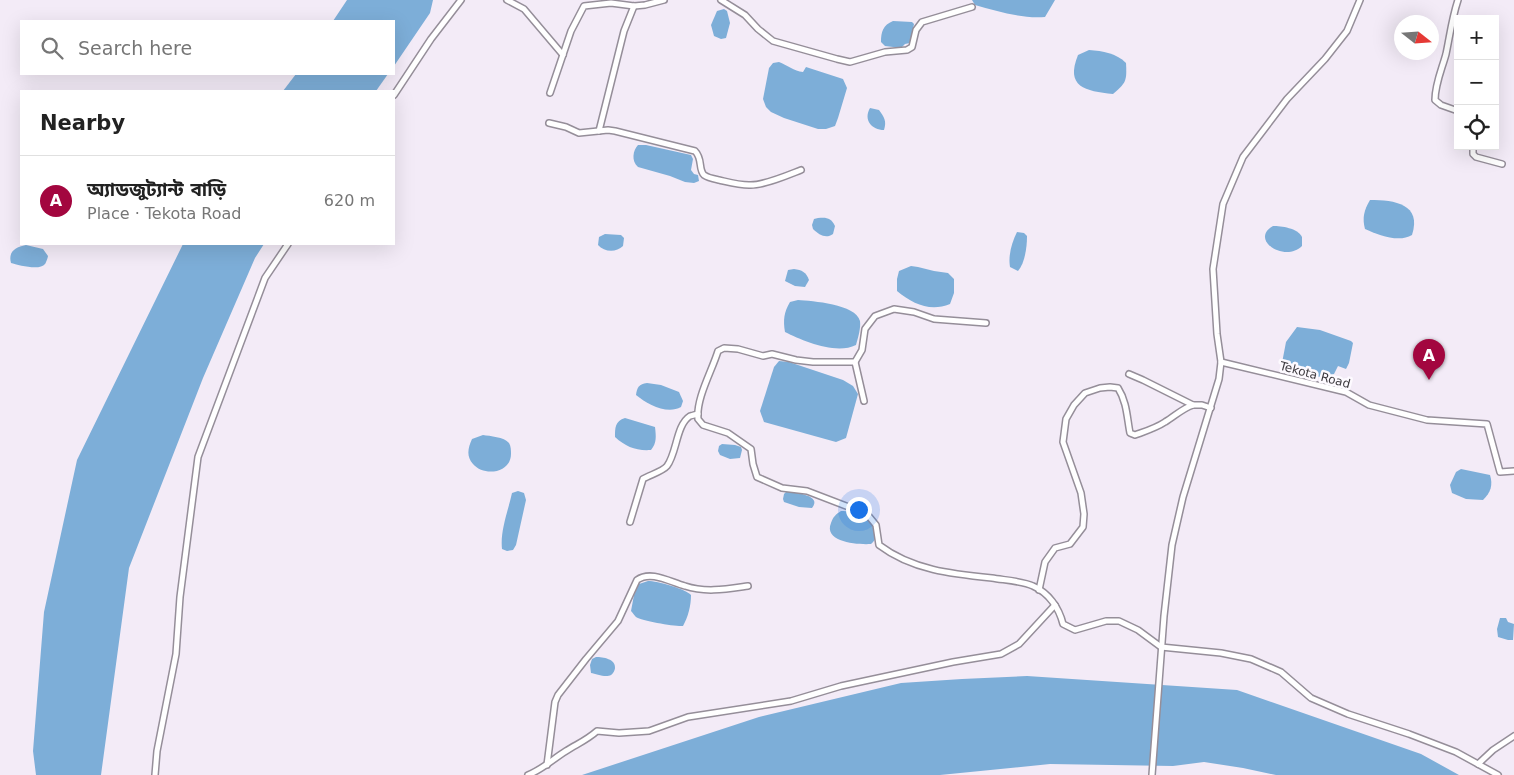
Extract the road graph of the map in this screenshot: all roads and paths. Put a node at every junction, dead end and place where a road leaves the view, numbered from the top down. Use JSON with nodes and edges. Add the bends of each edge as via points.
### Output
{"nodes":[{"id":1,"x":461,"y":0,"type":"edge"},
{"id":2,"x":507,"y":0,"type":"edge"},
{"id":3,"x":664,"y":0,"type":"edge"},
{"id":4,"x":721,"y":0,"type":"edge"},
{"id":5,"x":1360,"y":0,"type":"edge"},
{"id":6,"x":1458,"y":0,"type":"edge"},
{"id":7,"x":634,"y":6,"type":"junction"},
{"id":8,"x":972,"y":7,"type":"dead end"},
{"id":9,"x":563,"y":55,"type":"junction"},
{"id":10,"x":550,"y":93,"type":"dead end"},
{"id":11,"x":395,"y":94,"type":"edge"},
{"id":12,"x":1454,"y":110,"type":"edge"},
{"id":13,"x":549,"y":123,"type":"dead end"},
{"id":14,"x":599,"y":131,"type":"junction"},
{"id":15,"x":1473,"y":150,"type":"edge"},
{"id":16,"x":1502,"y":164,"type":"dead end"},
{"id":17,"x":801,"y":170,"type":"dead end"},
{"id":18,"x":287,"y":245,"type":"edge"},
{"id":19,"x":986,"y":323,"type":"dead end"},
{"id":20,"x":855,"y":362,"type":"junction"},
{"id":21,"x":1221,"y":362,"type":"junction"},
{"id":22,"x":1129,"y":374,"type":"dead end"},
{"id":23,"x":864,"y":401,"type":"dead end"},
{"id":24,"x":1193,"y":405,"type":"junction"},
{"id":25,"x":1211,"y":408,"type":"junction"},
{"id":26,"x":698,"y":414,"type":"junction"},
{"id":27,"x":1514,"y":471,"type":"edge"},
{"id":28,"x":630,"y":522,"type":"dead end"},
{"id":29,"x":748,"y":586,"type":"dead end"},
{"id":30,"x":1039,"y":590,"type":"junction"},
{"id":31,"x":1055,"y":605,"type":"junction"},
{"id":32,"x":1161,"y":647,"type":"junction"},
{"id":33,"x":1514,"y":736,"type":"edge"},
{"id":34,"x":1478,"y":764,"type":"junction"},
{"id":35,"x":547,"y":765,"type":"junction"},
{"id":36,"x":155,"y":775,"type":"edge"},
{"id":37,"x":528,"y":775,"type":"edge"},
{"id":38,"x":1152,"y":775,"type":"edge"},
{"id":39,"x":1498,"y":775,"type":"edge"}],
"edges":[{"from":1,"to":11,"type":"street"},
{"from":2,"to":9,"type":"street","via":[[524,9]]},
{"from":3,"to":7,"type":"street"},
{"from":4,"to":8,"type":"street","via":[[745,15],[773,41],[850,62],[906,50],[912,47],[916,30],[922,22]]},
{"from":5,"to":21,"type":"street","via":[[1347,31],[1287,99],[1243,157],[1223,204],[1213,269]]},
{"from":6,"to":12,"type":"street","via":[[1435,100]]},
{"from":7,"to":9,"type":"street","via":[[611,3],[584,6]]},
{"from":7,"to":14,"type":"street","via":[[624,31]]},
{"from":9,"to":10,"type":"street"},
{"from":13,"to":14,"type":"street","via":[[579,133]]},
{"from":14,"to":17,"type":"street","via":[[615,131],[695,151],[700,155],[703,174],[722,181],[751,186]]},
{"from":15,"to":16,"type":"street","via":[[1476,157]]},
{"from":18,"to":36,"type":"street","via":[[265,278],[198,457],[176,654]]},
{"from":19,"to":20,"type":"street","via":[[934,319],[894,309],[875,316],[865,329],[862,350]]},
{"from":20,"to":23,"type":"street"},
{"from":20,"to":26,"type":"street","via":[[813,362],[724,348],[718,351]]},
{"from":21,"to":25,"type":"street"},
{"from":21,"to":27,"type":"street","name":"Tekota Road","via":[[1346,392],[1369,405],[1427,420],[1487,424],[1500,472]]},
{"from":22,"to":24,"type":"street"},
{"from":24,"to":25,"type":"street"},
{"from":24,"to":30,"type":"street","via":[[1160,425],[1135,435],[1130,433],[1123,395],[1118,388],[1085,392],[1074,404],[1066,419],[1063,442],[1081,493],[1083,527],[1070,544],[1055,548],[1045,562]]},
{"from":25,"to":32,"type":"street","via":[[1183,497],[1172,546]]},
{"from":26,"to":28,"type":"street","via":[[690,416],[682,426],[668,465],[644,479]]},
{"from":26,"to":30,"type":"street","via":[[703,424],[728,433],[751,449],[757,477],[867,514],[876,525],[879,545],[890,553],[941,572],[1034,586]]},
{"from":29,"to":35,"type":"street","via":[[707,590],[654,576],[643,576],[637,580],[618,621],[558,695]]},
{"from":30,"to":31,"type":"street"},
{"from":31,"to":32,"type":"street","via":[[1063,624],[1075,630],[1120,620]]},
{"from":31,"to":35,"type":"street","via":[[1018,644],[1001,654],[841,686],[791,700],[688,717],[649,731],[597,732]]},
{"from":32,"to":34,"type":"street","via":[[1251,658],[1281,672],[1311,698],[1456,752]]},
{"from":32,"to":38,"type":"street"},
{"from":33,"to":34,"type":"street"},
{"from":34,"to":39,"type":"street"},
{"from":35,"to":37,"type":"street"}]}
